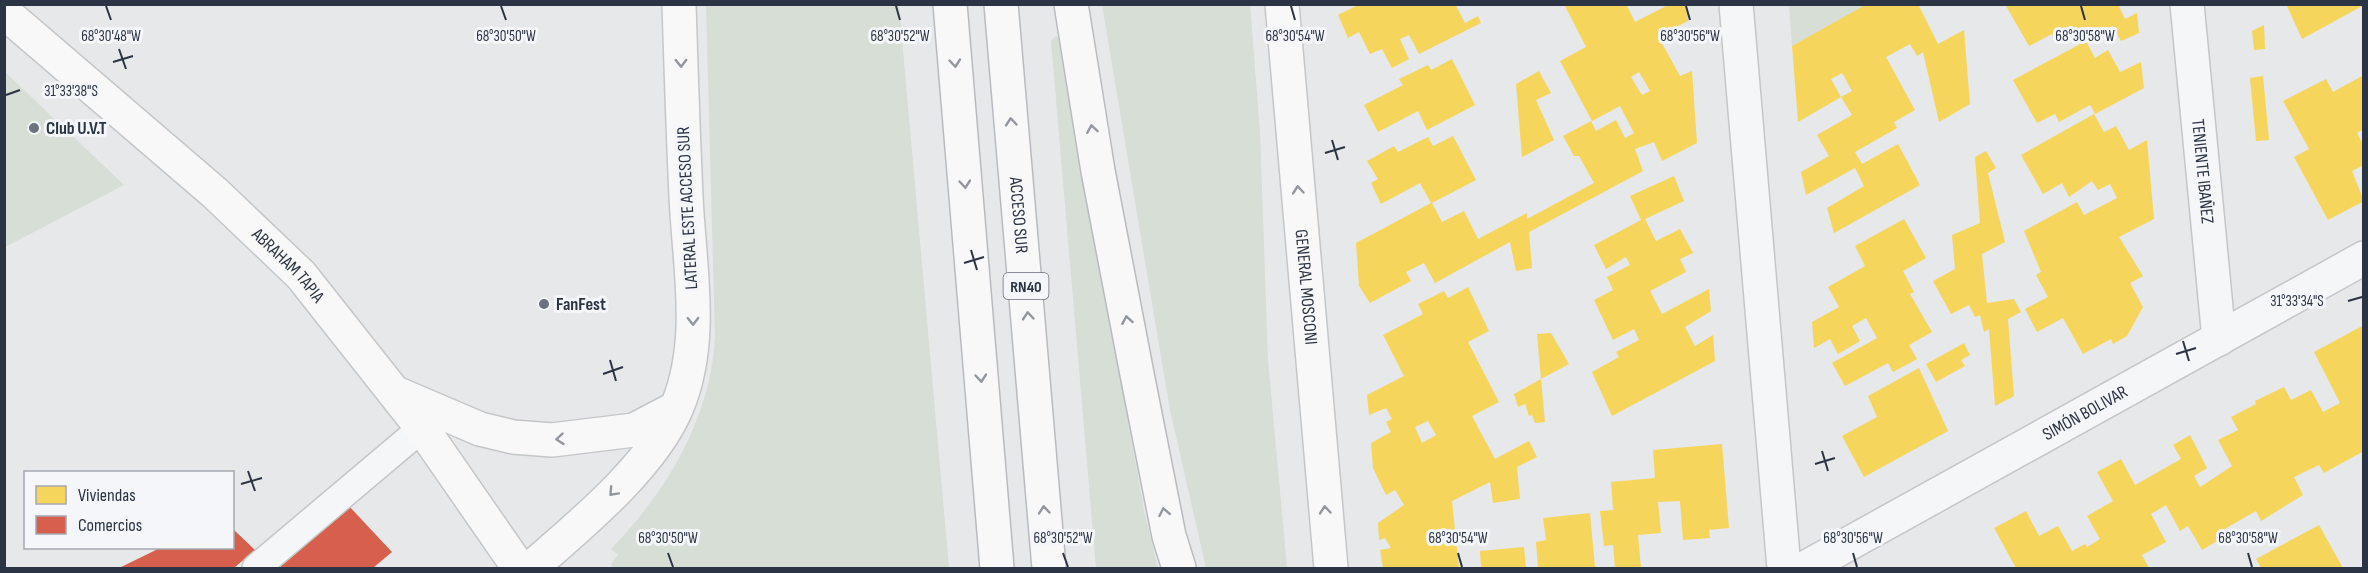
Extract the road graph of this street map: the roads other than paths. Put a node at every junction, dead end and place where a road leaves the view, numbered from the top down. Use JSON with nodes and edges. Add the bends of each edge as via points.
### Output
{"nodes":[{"id":1,"x":680,"y":4,"type":"edge"},
{"id":2,"x":950,"y":4,"type":"edge"},
{"id":3,"x":1001,"y":4,"type":"edge"},
{"id":4,"x":1071,"y":4,"type":"edge"},
{"id":5,"x":1282,"y":4,"type":"edge"},
{"id":6,"x":1736,"y":4,"type":"edge"},
{"id":7,"x":2187,"y":4,"type":"edge"},
{"id":8,"x":4,"y":12,"type":"edge"},
{"id":9,"x":2364,"y":258,"type":"edge"},
{"id":10,"x":2218,"y":339,"type":"junction"},
{"id":11,"x":396,"y":393,"type":"junction"},
{"id":12,"x":676,"y":408,"type":"junction"},
{"id":13,"x":422,"y":428,"type":"junction"},
{"id":14,"x":256,"y":568,"type":"edge"},
{"id":15,"x":519,"y":568,"type":"edge"},
{"id":16,"x":531,"y":568,"type":"edge"},
{"id":17,"x":997,"y":568,"type":"edge"},
{"id":18,"x":1049,"y":568,"type":"edge"},
{"id":19,"x":1179,"y":568,"type":"edge"},
{"id":20,"x":1331,"y":568,"type":"edge"},
{"id":21,"x":1784,"y":568,"type":"edge"},
{"id":22,"x":1805,"y":568,"type":"edge"}],
"edges":[{"from":1,"to":12,"type":"main road","name":"LATERAL ESTE ACCESO SUR","one_way":true,"via":[[693,341]]},
{"from":2,"to":17,"type":"main road","one_way":true},
{"from":18,"to":3,"type":"main road","name":"ACCESO SUR","number":"RN40","one_way":true},
{"from":19,"to":4,"type":"main road","one_way":true,"via":[[1169,536],[1098,171]]},
{"from":20,"to":5,"type":"main road","name":"GENERAL MOSCONI","one_way":true},
{"from":6,"to":21,"type":"street"},
{"from":7,"to":10,"type":"street","name":"TENIENTE IBAÑEZ"},
{"from":8,"to":11,"type":"main road","name":"ABRAHAM TAPIA","via":[[215,193],[301,275]]},
{"from":9,"to":10,"type":"street","name":"SIMÓN BOLIVAR"},
{"from":10,"to":22,"type":"street","name":"SIMÓN BOLIVAR"},
{"from":12,"to":11,"type":"main road","one_way":true,"via":[[634,430],[552,440],[480,429]]},
{"from":11,"to":13,"type":"main road","name":"ABRAHAM TAPIA"},
{"from":12,"to":16,"type":"main road","name":"LATERAL ESTE ACCESO SUR","one_way":true,"via":[[662,434],[612,494]]},
{"from":13,"to":14,"type":"lane"},
{"from":13,"to":15,"type":"main road","name":"ABRAHAM TAPIA"}]}
